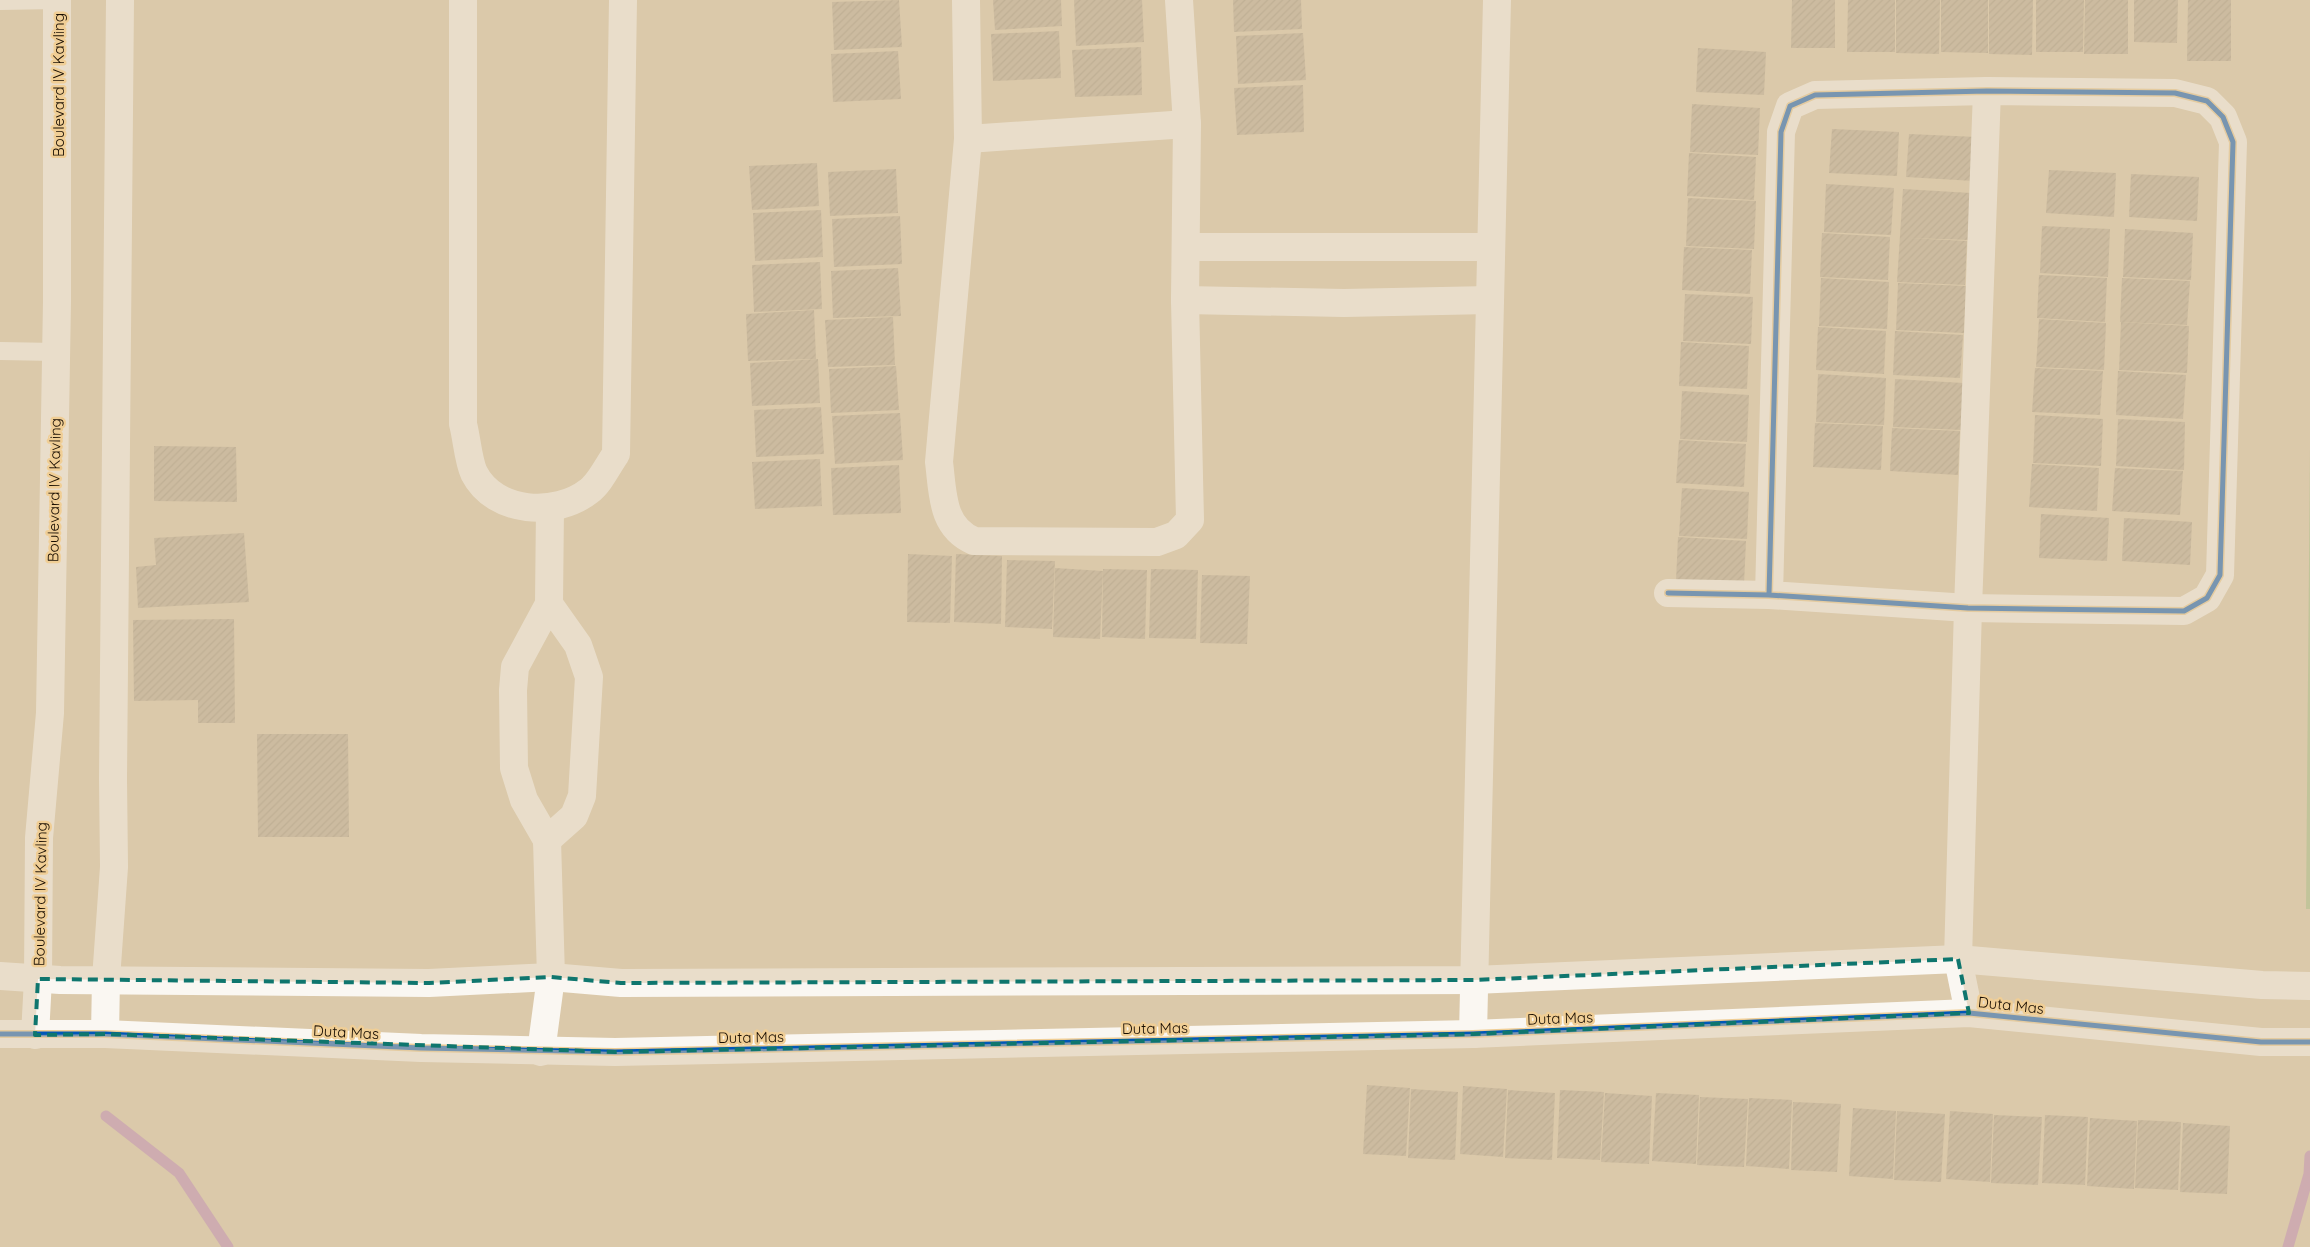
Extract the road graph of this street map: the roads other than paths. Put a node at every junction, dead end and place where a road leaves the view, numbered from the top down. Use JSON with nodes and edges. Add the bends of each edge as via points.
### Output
{"nodes":[{"id":1,"x":58,"y":0,"type":"edge"},
{"id":2,"x":120,"y":0,"type":"edge"},
{"id":3,"x":463,"y":0,"type":"edge"},
{"id":4,"x":623,"y":0,"type":"edge"},
{"id":5,"x":966,"y":0,"type":"edge"},
{"id":6,"x":1179,"y":0,"type":"edge"},
{"id":7,"x":1497,"y":0,"type":"edge"},
{"id":8,"x":0,"y":1,"type":"edge"},
{"id":9,"x":1988,"y":91,"type":"junction"},
{"id":10,"x":1187,"y":124,"type":"junction"},
{"id":11,"x":968,"y":139,"type":"junction"},
{"id":12,"x":1186,"y":247,"type":"junction"},
{"id":13,"x":1491,"y":247,"type":"junction"},
{"id":14,"x":1185,"y":300,"type":"junction"},
{"id":15,"x":1490,"y":300,"type":"junction"},
{"id":16,"x":0,"y":351,"type":"edge"},
{"id":17,"x":56,"y":352,"type":"junction"},
{"id":18,"x":550,"y":507,"type":"junction"},
{"id":19,"x":1668,"y":593,"type":"dead end"},
{"id":20,"x":1769,"y":595,"type":"junction"},
{"id":21,"x":548,"y":604,"type":"junction"},
{"id":22,"x":1968,"y":608,"type":"junction"},
{"id":23,"x":547,"y":840,"type":"junction"},
{"id":24,"x":1958,"y":959,"type":"junction"},
{"id":25,"x":0,"y":976,"type":"edge"},
{"id":26,"x":550,"y":977,"type":"junction"},
{"id":27,"x":38,"y":979,"type":"junction"},
{"id":28,"x":106,"y":979,"type":"junction"},
{"id":29,"x":1474,"y":980,"type":"junction"},
{"id":30,"x":2310,"y":986,"type":"edge"},
{"id":31,"x":1969,"y":1013,"type":"junction"},
{"id":32,"x":0,"y":1034,"type":"edge"},
{"id":33,"x":105,"y":1034,"type":"junction"},
{"id":34,"x":1473,"y":1034,"type":"junction"},
{"id":35,"x":35,"y":1035,"type":"junction"},
{"id":36,"x":2310,"y":1042,"type":"edge"},
{"id":37,"x":541,"y":1052,"type":"junction"}],
"edges":[{"from":1,"to":8,"type":"lane"},
{"from":1,"to":17,"type":"street","name":"Boulevard IV Kavling"},
{"from":2,"to":28,"type":"street","via":[[114,867]]},
{"from":3,"to":18,"type":"street","via":[[463,424],[474,473],[491,495],[512,505]]},
{"from":4,"to":18,"type":"street","via":[[616,454],[591,490],[569,504]]},
{"from":5,"to":11,"type":"street"},
{"from":6,"to":10,"type":"street"},
{"from":7,"to":13,"type":"street"},
{"from":9,"to":20,"type":"street","via":[[1815,94],[1790,106],[1781,132]]},
{"from":9,"to":22,"type":"street"},
{"from":9,"to":22,"type":"street","via":[[2174,93],[2208,100],[2223,117],[2233,142],[2220,575],[2207,598],[2184,611]]},
{"from":10,"to":11,"type":"street"},
{"from":10,"to":12,"type":"street"},
{"from":11,"to":14,"type":"street","via":[[939,462],[945,505],[952,525],[962,536],[974,541],[1147,542],[1176,536],[1190,520]]},
{"from":12,"to":13,"type":"street"},
{"from":12,"to":14,"type":"street"},
{"from":13,"to":15,"type":"street"},
{"from":14,"to":15,"type":"street","via":[[1344,303]]},
{"from":15,"to":29,"type":"street"},
{"from":16,"to":17,"type":"lane"},
{"from":17,"to":27,"type":"street","name":"Boulevard IV Kavling","via":[[50,713],[39,838]]},
{"from":18,"to":21,"type":"street"},
{"from":19,"to":20,"type":"street"},
{"from":20,"to":22,"type":"street"},
{"from":21,"to":23,"type":"street","via":[[515,667],[513,690],[514,768],[524,800]]},
{"from":21,"to":23,"type":"street","via":[[578,645],[589,677],[582,796],[574,816]]},
{"from":22,"to":24,"type":"street"},
{"from":23,"to":26,"type":"street"},
{"from":24,"to":29,"type":"street"},
{"from":24,"to":30,"type":"street","via":[[2262,985]]},
{"from":24,"to":31,"type":"street"},
{"from":25,"to":27,"type":"street"},
{"from":26,"to":28,"type":"street","via":[[428,983]]},
{"from":26,"to":29,"type":"street","via":[[621,982]]},
{"from":26,"to":37,"type":"street"},
{"from":27,"to":28,"type":"street"},
{"from":27,"to":35,"type":"street","name":"Boulevard IV Kavling"},
{"from":28,"to":33,"type":"street"},
{"from":29,"to":34,"type":"street"},
{"from":31,"to":34,"type":"street","name":"Duta Mas"},
{"from":31,"to":36,"type":"street","name":"Duta Mas","via":[[2262,1042]]},
{"from":32,"to":35,"type":"street","name":"Duta Mas"},
{"from":33,"to":35,"type":"street","name":"Duta Mas"},
{"from":33,"to":37,"type":"street","name":"Duta Mas"},
{"from":34,"to":37,"type":"street","name":"Duta Mas"}]}
